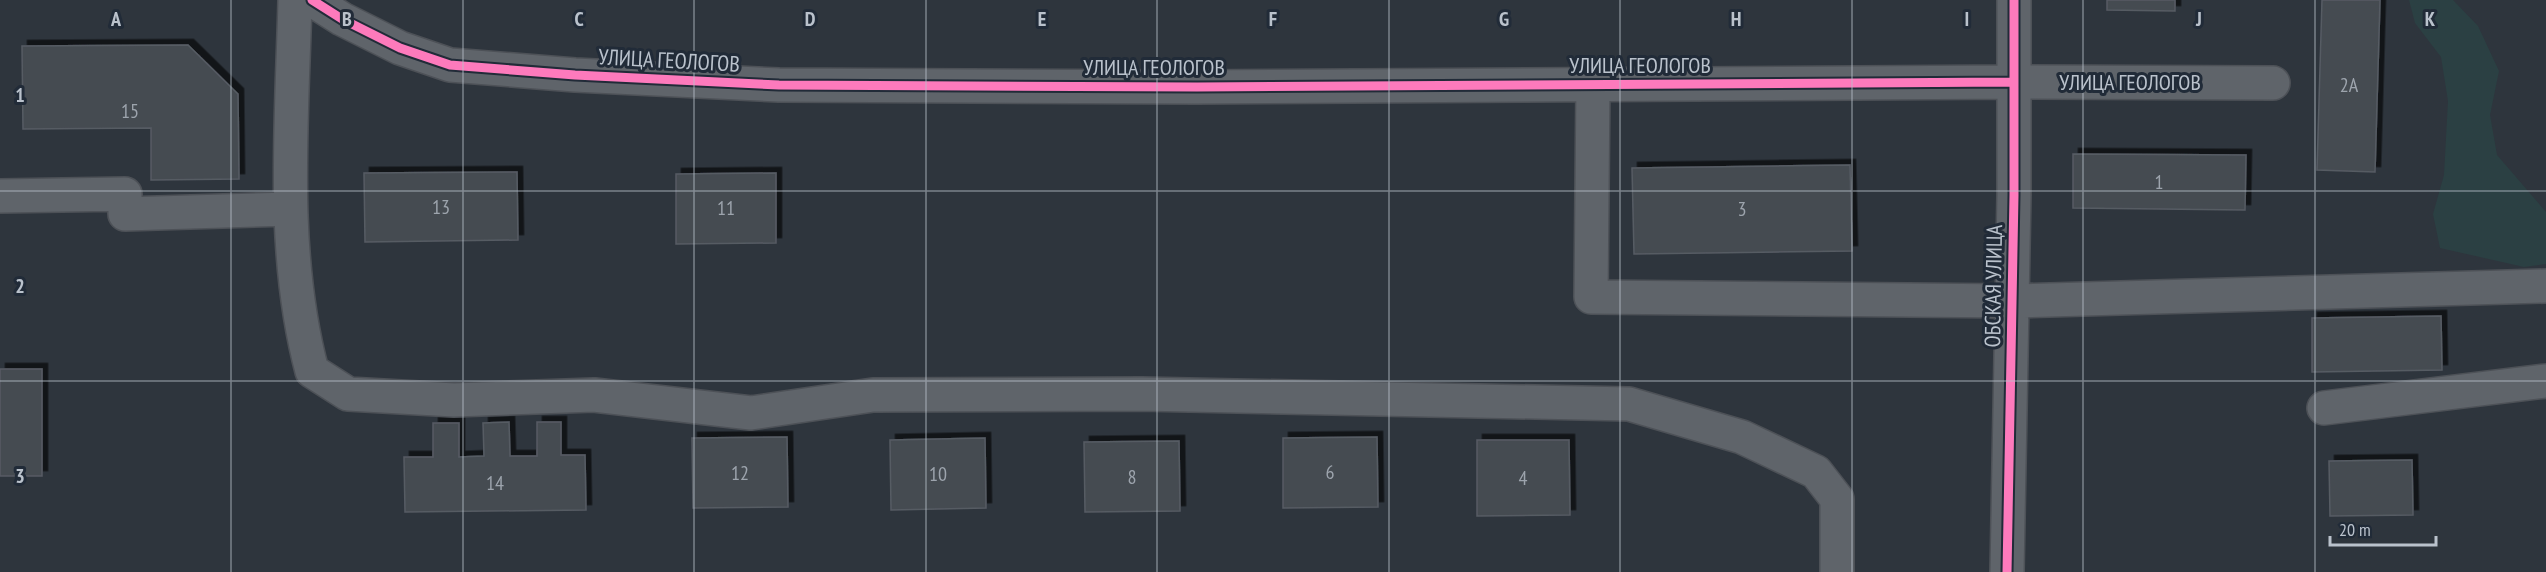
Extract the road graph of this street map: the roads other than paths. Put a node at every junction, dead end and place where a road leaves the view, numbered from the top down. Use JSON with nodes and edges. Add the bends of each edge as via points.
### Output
{"nodes":[{"id":1,"x":295,"y":0,"type":"edge"},
{"id":2,"x":312,"y":0,"type":"edge"},
{"id":3,"x":2014,"y":0,"type":"edge"},
{"id":4,"x":2012,"y":82,"type":"junction"},
{"id":5,"x":2273,"y":83,"type":"dead end"},
{"id":6,"x":1593,"y":84,"type":"junction"},
{"id":7,"x":0,"y":196,"type":"edge"},
{"id":8,"x":290,"y":209,"type":"junction"},
{"id":9,"x":2546,"y":286,"type":"edge"},
{"id":10,"x":2012,"y":302,"type":"junction"},
{"id":11,"x":2546,"y":381,"type":"edge"},
{"id":12,"x":2324,"y":408,"type":"dead end"},
{"id":13,"x":1837,"y":572,"type":"edge"},
{"id":14,"x":2007,"y":572,"type":"edge"}],
"edges":[{"from":1,"to":8,"type":"street"},
{"from":2,"to":6,"type":"street","name":"УЛИЦА ГЕОЛОГОВ","via":[[342,20],[400,48],[450,65],[564,74],[791,85]]},
{"from":3,"to":4,"type":"street","name":"ОБСКАЯ УЛИЦА"},
{"from":4,"to":5,"type":"street","name":"УЛИЦА ГЕОЛОГОВ"},
{"from":4,"to":6,"type":"street","name":"УЛИЦА ГЕОЛОГОВ"},
{"from":4,"to":10,"type":"street","name":"ОБСКАЯ УЛИЦА"},
{"from":6,"to":10,"type":"street","via":[[1591,297]]},
{"from":7,"to":8,"type":"street","via":[[125,194],[125,214]]},
{"from":8,"to":13,"type":"street","via":[[302,334],[312,371],[348,394],[454,399],[594,395],[751,413],[885,395],[1154,394],[1629,404],[1742,436],[1816,472],[1837,499]]},
{"from":9,"to":10,"type":"street"},
{"from":10,"to":14,"type":"street","name":"ОБСКАЯ УЛИЦА"},
{"from":11,"to":12,"type":"street"}]}
